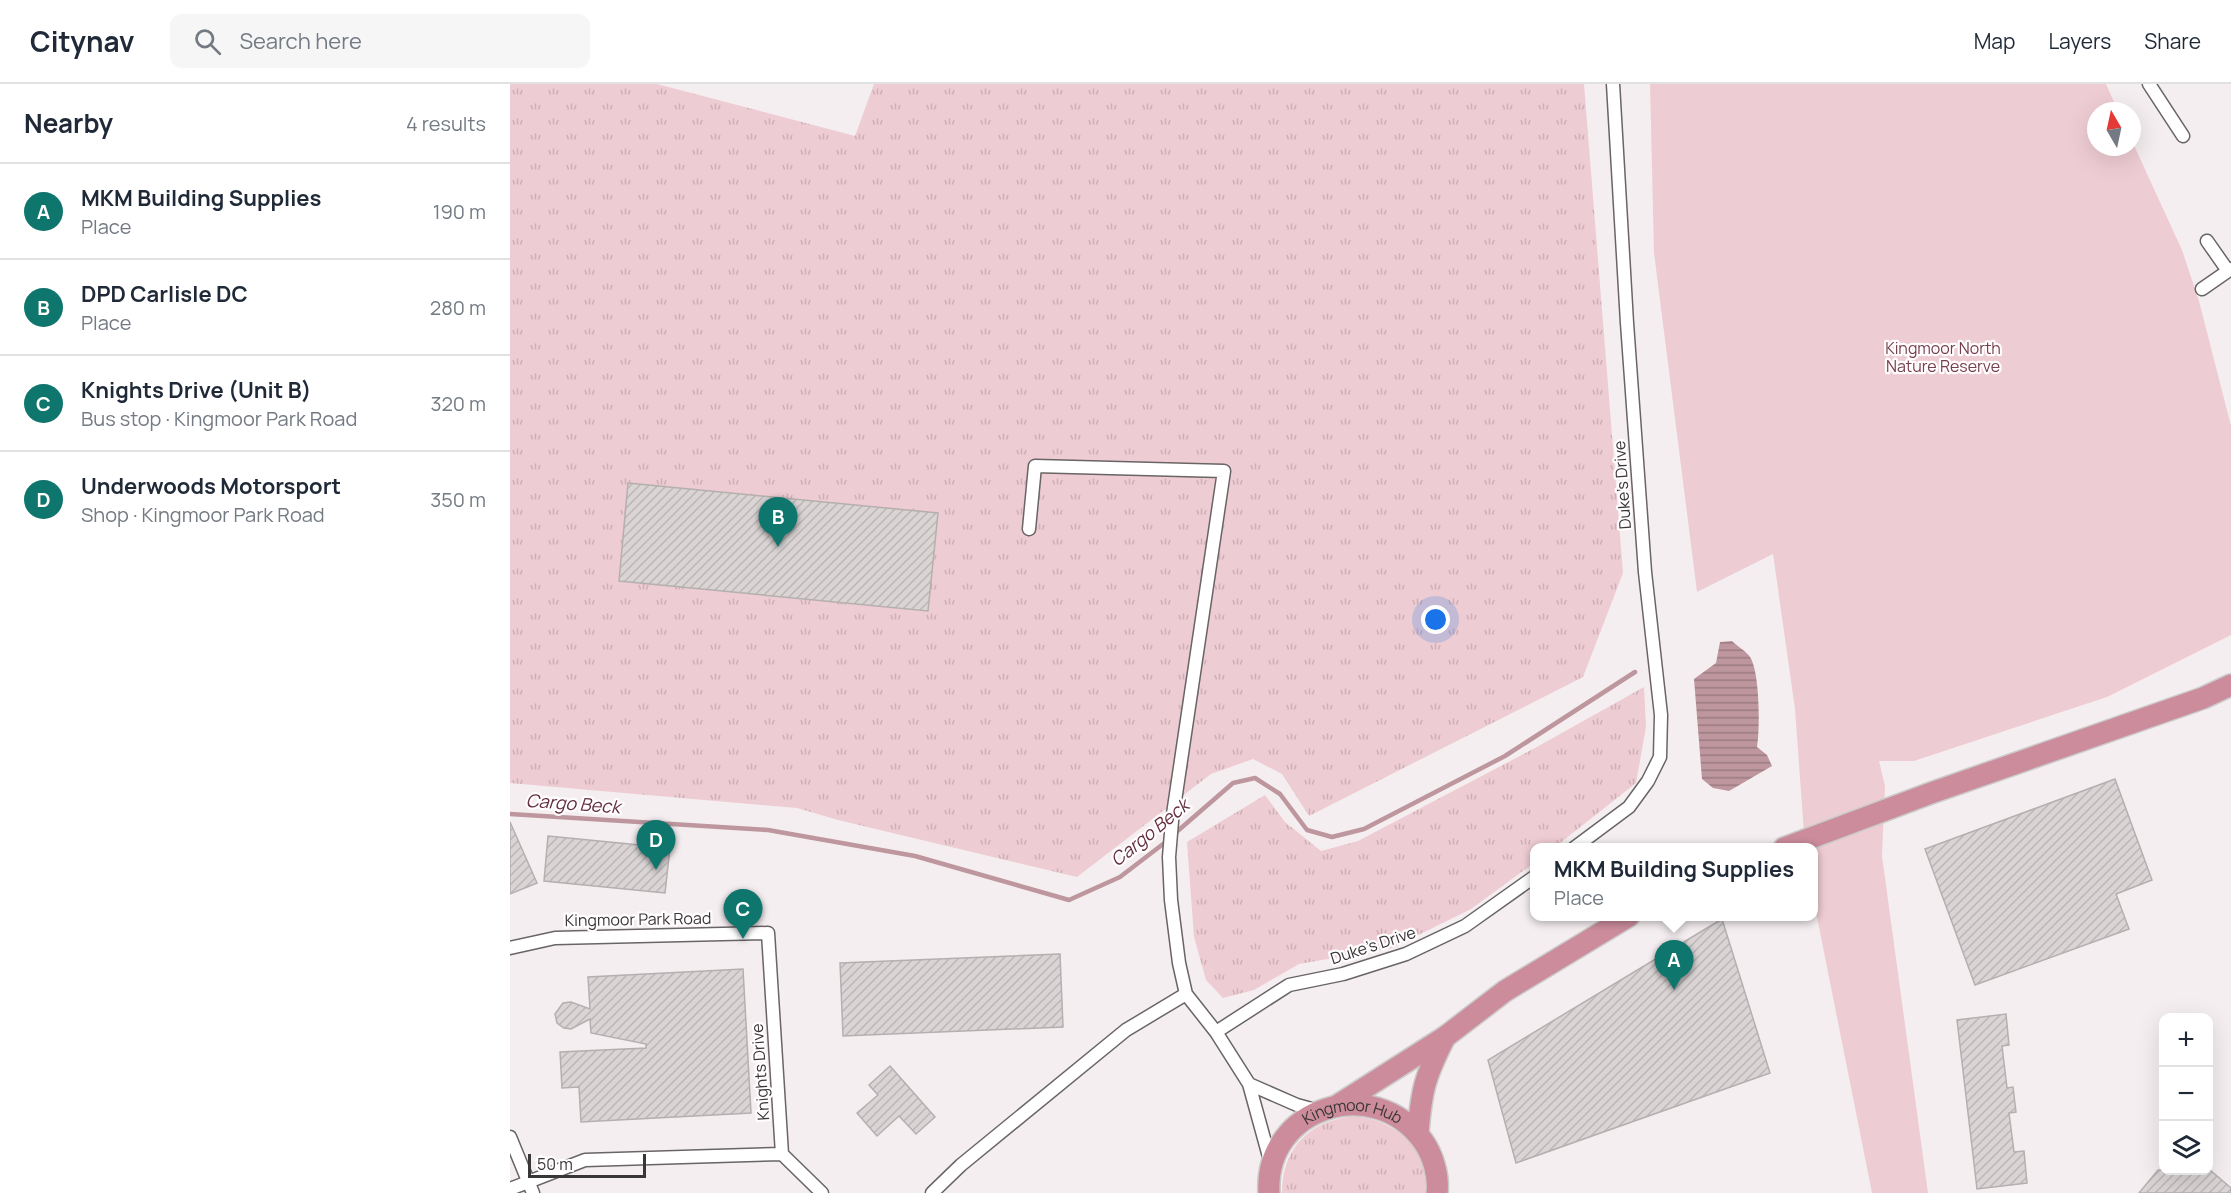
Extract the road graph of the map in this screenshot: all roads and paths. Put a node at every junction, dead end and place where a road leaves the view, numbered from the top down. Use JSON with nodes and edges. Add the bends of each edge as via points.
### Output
{"nodes":[{"id":1,"x":1613,"y":84,"type":"edge"},
{"id":2,"x":2149,"y":84,"type":"edge"},
{"id":3,"x":2183,"y":136,"type":"dead end"},
{"id":4,"x":2206,"y":241,"type":"dead end"},
{"id":5,"x":2229,"y":270,"type":"edge"},
{"id":6,"x":2202,"y":289,"type":"dead end"},
{"id":7,"x":1029,"y":529,"type":"dead end"},
{"id":8,"x":2231,"y":685,"type":"edge"},
{"id":9,"x":1581,"y":843,"type":"edge"},
{"id":10,"x":1795,"y":843,"type":"edge"},
{"id":11,"x":1530,"y":880,"type":"edge"},
{"id":12,"x":1621,"y":921,"type":"edge"},
{"id":13,"x":768,"y":933,"type":"joint"},
{"id":14,"x":510,"y":948,"type":"edge"},
{"id":15,"x":1186,"y":994,"type":"junction"},
{"id":16,"x":1216,"y":1032,"type":"junction"},
{"id":17,"x":1445,"y":1037,"type":"junction"},
{"id":18,"x":1249,"y":1084,"type":"junction"},
{"id":19,"x":1329,"y":1108,"type":"junction"},
{"id":20,"x":1418,"y":1134,"type":"junction"},
{"id":21,"x":510,"y":1137,"type":"edge"},
{"id":22,"x":782,"y":1154,"type":"junction"},
{"id":23,"x":1272,"y":1166,"type":"junction"},
{"id":24,"x":531,"y":1187,"type":"edge"},
{"id":25,"x":510,"y":1189,"type":"edge"},
{"id":26,"x":822,"y":1193,"type":"edge"},
{"id":27,"x":932,"y":1193,"type":"edge"},
{"id":28,"x":1269,"y":1193,"type":"edge"},
{"id":29,"x":1437,"y":1193,"type":"edge"}],
"edges":[{"from":1,"to":9,"type":"street","name":"Duke's Drive","via":[[1660,757],[1629,807]]},
{"from":2,"to":3,"type":"street"},
{"from":4,"to":5,"type":"street"},
{"from":5,"to":6,"type":"street"},
{"from":7,"to":15,"type":"street","via":[[1035,466],[1224,471],[1169,857],[1171,900]]},
{"from":8,"to":10,"type":"highway"},
{"from":11,"to":16,"type":"street","name":"Duke's Drive","via":[[1465,926],[1406,954],[1289,986]]},
{"from":12,"to":17,"type":"highway","via":[[1505,991]]},
{"from":13,"to":14,"type":"street","name":"Kingmoor Park Road","via":[[555,938]]},
{"from":13,"to":22,"type":"street","name":"Knights Drive"},
{"from":15,"to":16,"type":"street"},
{"from":15,"to":27,"type":"street","via":[[1126,1030]]},
{"from":16,"to":18,"type":"street"},
{"from":17,"to":19,"type":"highway"},
{"from":17,"to":20,"type":"highway","via":[[1424,1083]]},
{"from":18,"to":19,"type":"street","via":[[1297,1106]]},
{"from":18,"to":23,"type":"street"},
{"from":19,"to":20,"type":"highway","name":"Kingmoor Hub","via":[[1361,1104],[1382,1109],[1402,1119]]},
{"from":19,"to":23,"type":"highway","name":"Kingmoor Hub","via":[[1298,1124],[1282,1143]]},
{"from":20,"to":29,"type":"highway","name":"Kingmoor Hub","via":[[1434,1162]]},
{"from":21,"to":24,"type":"street"},
{"from":22,"to":24,"type":"street","via":[[585,1160]]},
{"from":22,"to":26,"type":"street"},
{"from":23,"to":28,"type":"highway","name":"Kingmoor Hub"},
{"from":24,"to":25,"type":"street"}]}
